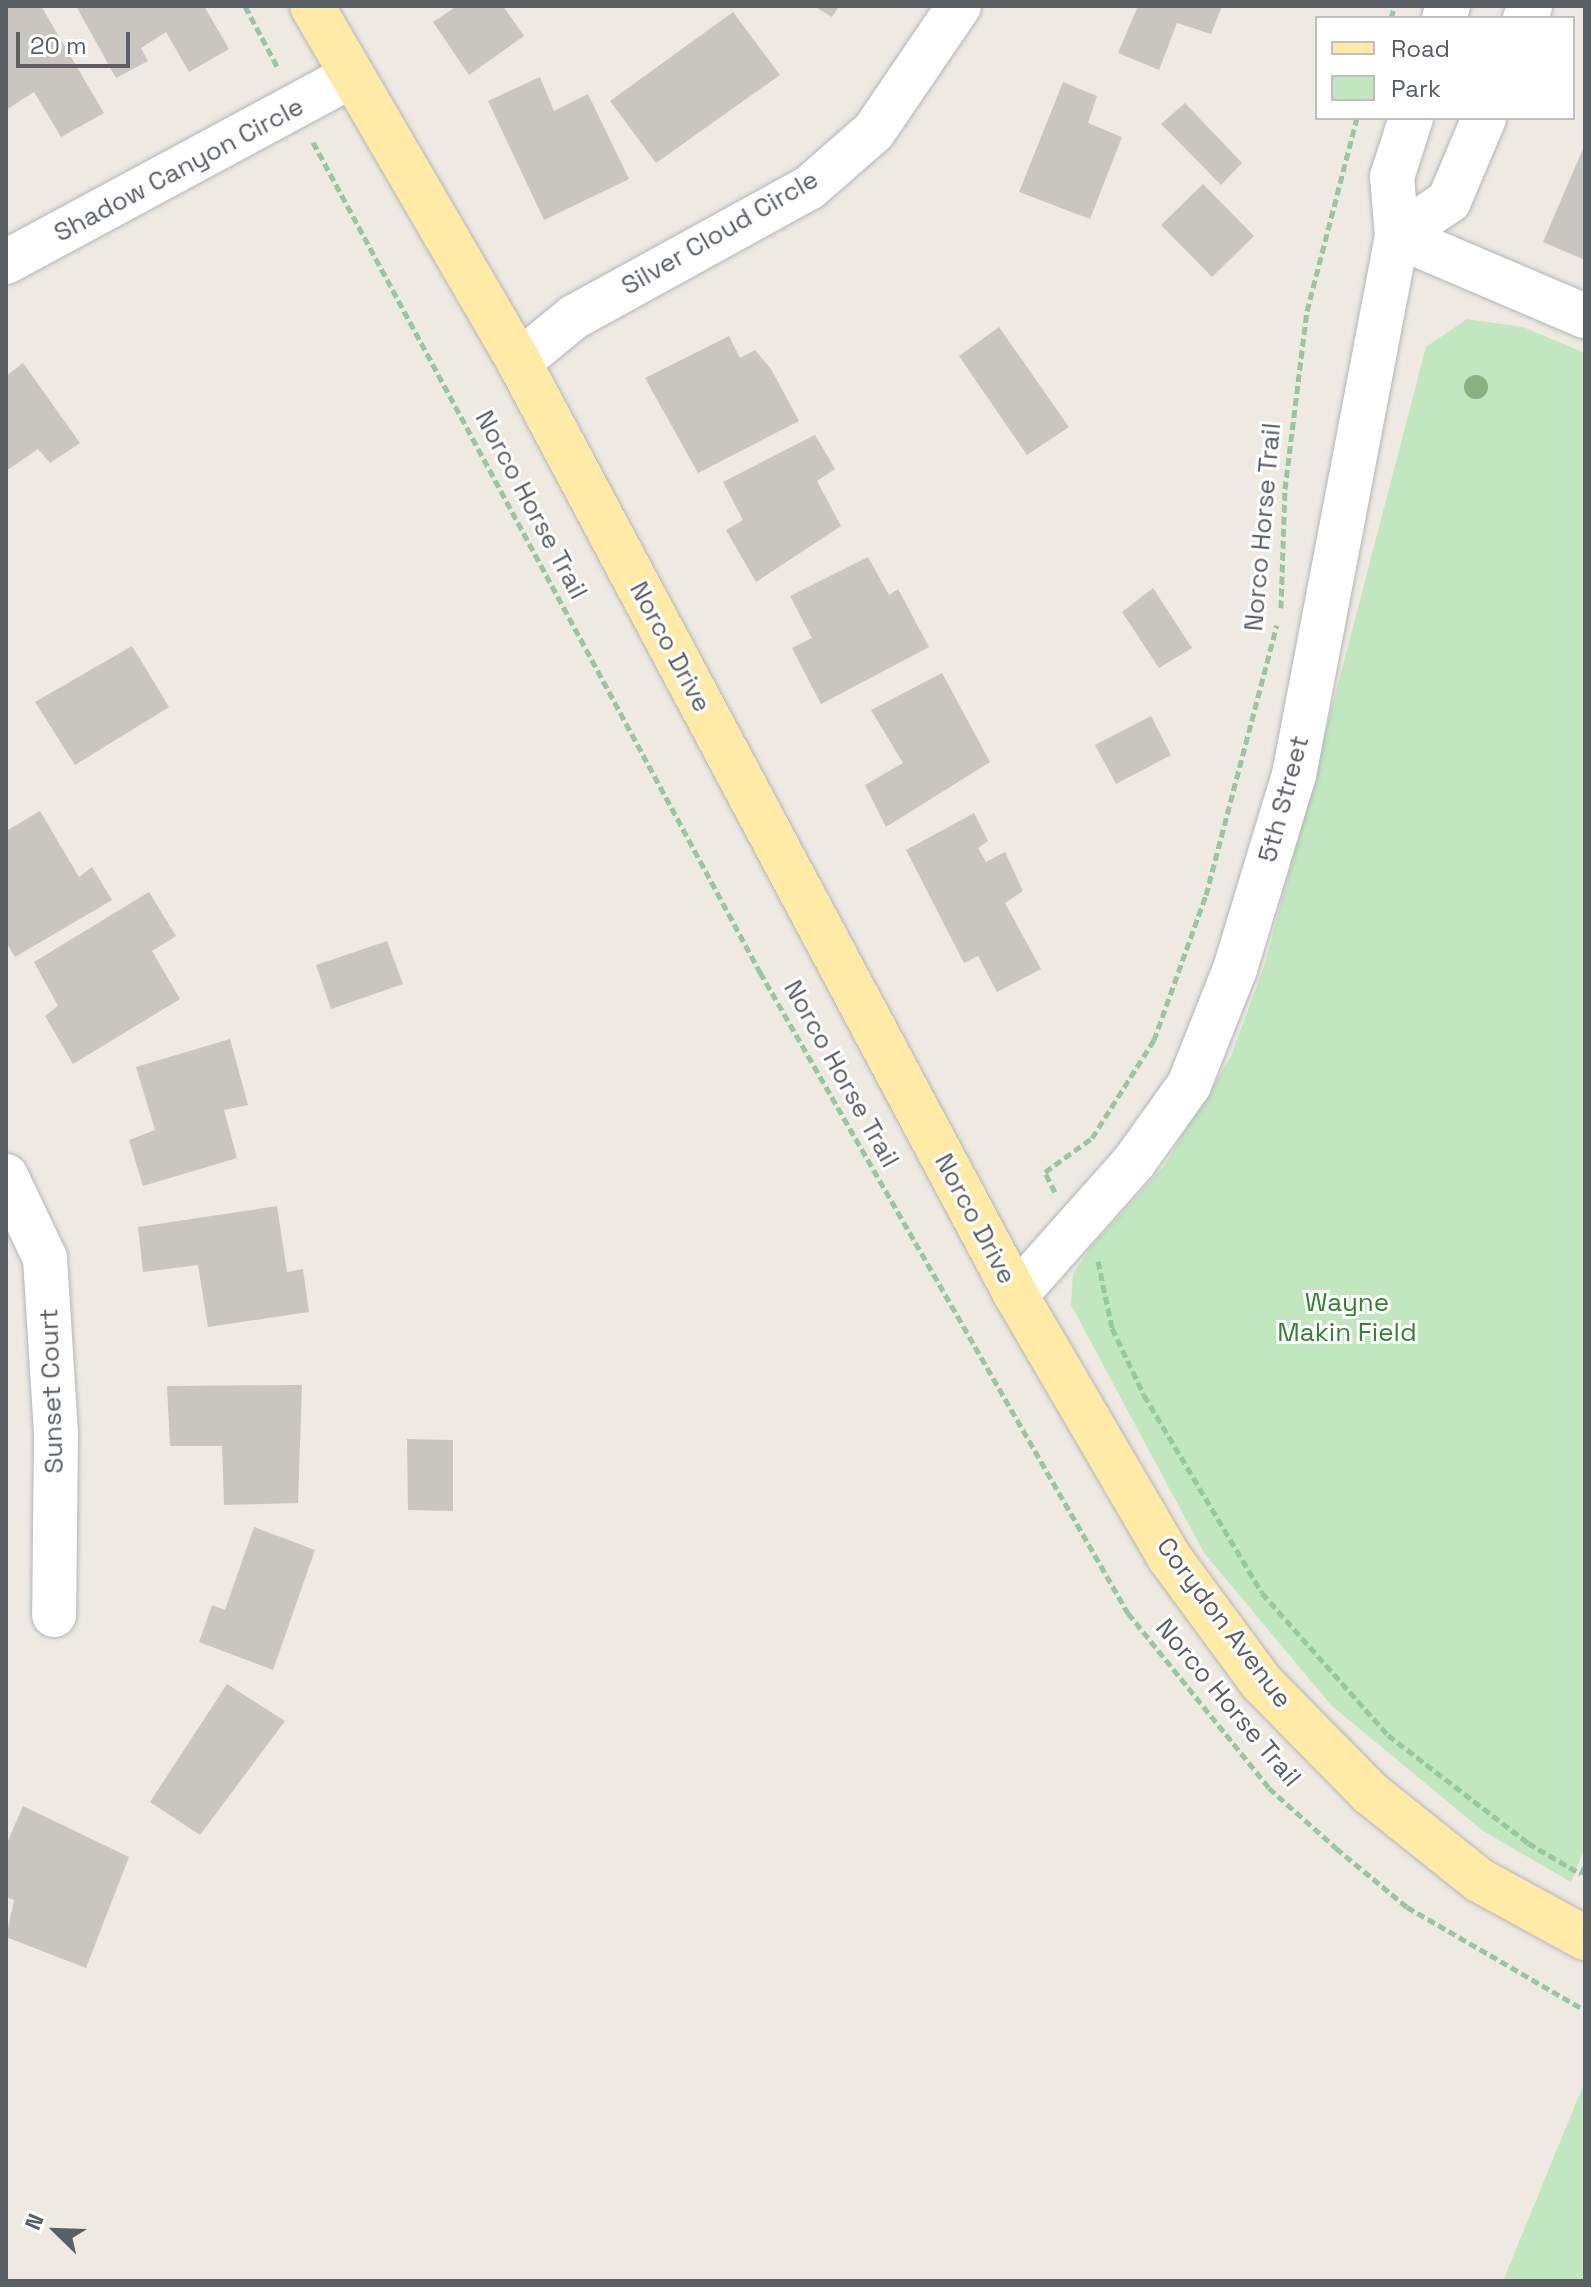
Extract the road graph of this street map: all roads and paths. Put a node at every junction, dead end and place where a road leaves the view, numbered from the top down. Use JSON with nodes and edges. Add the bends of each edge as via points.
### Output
{"nodes":[{"id":1,"x":245,"y":6,"type":"edge"},
{"id":2,"x":312,"y":6,"type":"edge"},
{"id":3,"x":959,"y":6,"type":"edge"},
{"id":4,"x":351,"y":76,"type":"junction"},
{"id":5,"x":294,"y":108,"type":"junction"},
{"id":6,"x":1356,"y":120,"type":"edge"},
{"id":7,"x":1410,"y":120,"type":"edge"},
{"id":8,"x":1483,"y":120,"type":"edge"},
{"id":9,"x":1397,"y":236,"type":"junction"},
{"id":10,"x":6,"y":262,"type":"edge"},
{"id":11,"x":1585,"y":316,"type":"edge"},
{"id":12,"x":519,"y":362,"type":"junction"},
{"id":13,"x":6,"y":1176,"type":"edge"},
{"id":14,"x":1075,"y":1229,"type":"junction"},
{"id":15,"x":1016,"y":1295,"type":"junction"},
{"id":16,"x":54,"y":1615,"type":"dead end"},
{"id":17,"x":1585,"y":1866,"type":"edge"},
{"id":18,"x":1585,"y":1938,"type":"edge"},
{"id":19,"x":1585,"y":2010,"type":"edge"}],
"edges":[{"from":1,"to":5,"type":"path","name":"Norco Horse Trail"},
{"from":2,"to":4,"type":"main road","name":"Norco Drive"},
{"from":3,"to":12,"type":"street","name":"Silver Cloud Circle","via":[[874,131],[809,188],[574,317]]},
{"from":4,"to":5,"type":"street","name":"Shadow Canyon Circle"},
{"from":4,"to":12,"type":"main road","name":"Norco Drive"},
{"from":5,"to":10,"type":"street","name":"Shadow Canyon Circle"},
{"from":5,"to":19,"type":"path","name":"Norco Horse Trail","via":[[760,972],[1128,1613],[1269,1788],[1336,1848],[1407,1907]]},
{"from":6,"to":14,"type":"path","name":"Norco Horse Trail","via":[[1307,311],[1285,489],[1282,604],[1263,697],[1206,895],[1154,1040],[1092,1138],[1045,1172]]},
{"from":7,"to":9,"type":"street","name":"5th Street","via":[[1392,177]]},
{"from":8,"to":9,"type":"street","via":[[1449,201]]},
{"from":9,"to":11,"type":"street"},
{"from":9,"to":14,"type":"street","name":"5th Street","via":[[1294,775],[1235,969],[1189,1085]]},
{"from":12,"to":15,"type":"main road","name":"Norco Drive"},
{"from":13,"to":16,"type":"street","name":"Sunset Court","via":[[45,1258],[56,1435]]},
{"from":14,"to":15,"type":"street","name":"5th Street"},
{"from":14,"to":17,"type":"path","name":"Norco Horse Trail","via":[[1097,1259],[1112,1328],[1144,1395],[1262,1593],[1388,1735],[1528,1843],[1581,1874]]},
{"from":15,"to":18,"type":"main road","name":"Corydon Avenue","via":[[1169,1557],[1262,1683],[1370,1793],[1479,1880]]}]}
